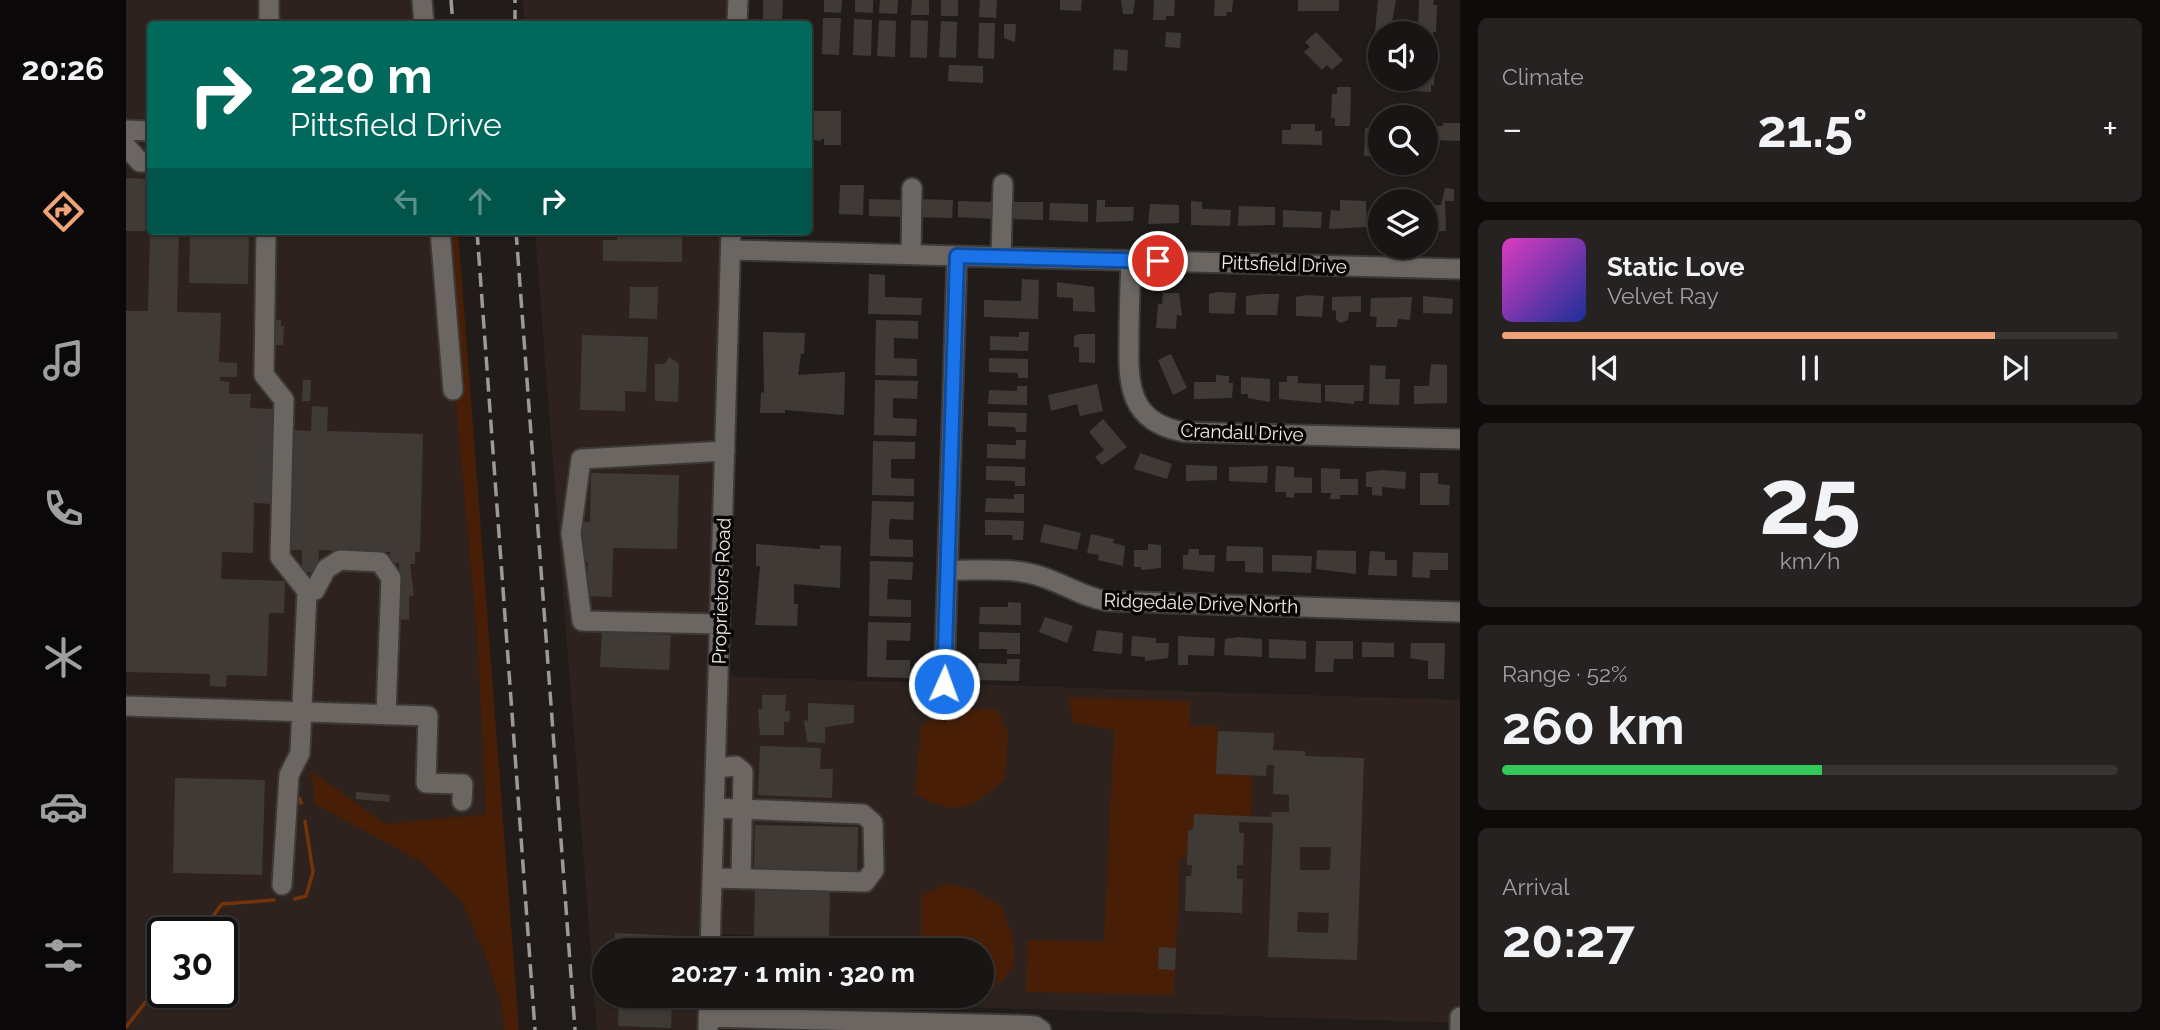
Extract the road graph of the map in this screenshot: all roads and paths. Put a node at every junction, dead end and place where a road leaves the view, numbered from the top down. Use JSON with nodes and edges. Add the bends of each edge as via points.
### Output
{"nodes":[{"id":1,"x":269,"y":0,"type":"edge"},
{"id":2,"x":422,"y":0,"type":"edge"},
{"id":3,"x":738,"y":0,"type":"edge"},
{"id":4,"x":269,"y":21,"type":"edge"},
{"id":5,"x":424,"y":21,"type":"edge"},
{"id":6,"x":737,"y":21,"type":"edge"},
{"id":7,"x":126,"y":130,"type":"edge"},
{"id":8,"x":147,"y":131,"type":"edge"},
{"id":9,"x":126,"y":145,"type":"edge"},
{"id":10,"x":145,"y":162,"type":"edge"},
{"id":11,"x":1003,"y":184,"type":"dead end"},
{"id":12,"x":912,"y":188,"type":"dead end"},
{"id":13,"x":266,"y":235,"type":"edge"},
{"id":14,"x":440,"y":235,"type":"edge"},
{"id":15,"x":731,"y":240,"type":"edge"},
{"id":16,"x":911,"y":254,"type":"junction"},
{"id":17,"x":957,"y":256,"type":"junction"},
{"id":18,"x":1001,"y":257,"type":"junction"},
{"id":19,"x":1131,"y":260,"type":"junction"},
{"id":20,"x":1460,"y":269,"type":"edge"},
{"id":21,"x":453,"y":390,"type":"dead end"},
{"id":22,"x":1460,"y":439,"type":"edge"},
{"id":23,"x":725,"y":451,"type":"junction"},
{"id":24,"x":948,"y":570,"type":"junction"},
{"id":25,"x":307,"y":591,"type":"junction"},
{"id":26,"x":1460,"y":612,"type":"edge"},
{"id":27,"x":720,"y":624,"type":"junction"},
{"id":28,"x":944,"y":684,"type":"dead end"},
{"id":29,"x":126,"y":706,"type":"edge"},
{"id":30,"x":302,"y":712,"type":"junction"},
{"id":31,"x":386,"y":714,"type":"junction"},
{"id":32,"x":716,"y":768,"type":"junction"},
{"id":33,"x":462,"y":801,"type":"dead end"},
{"id":34,"x":716,"y":808,"type":"junction"},
{"id":35,"x":743,"y":810,"type":"junction"},
{"id":36,"x":713,"y":878,"type":"junction"},
{"id":37,"x":741,"y":879,"type":"junction"},
{"id":38,"x":282,"y":885,"type":"dead end"},
{"id":39,"x":710,"y":938,"type":"edge"},
{"id":40,"x":1460,"y":1017,"type":"edge"},
{"id":41,"x":708,"y":1024,"type":"edge"},
{"id":42,"x":1041,"y":1030,"type":"edge"},
{"id":43,"x":1460,"y":1030,"type":"edge"}],
"edges":[{"from":1,"to":4,"type":"street"},
{"from":2,"to":5,"type":"street"},
{"from":3,"to":6,"type":"street"},
{"from":7,"to":8,"type":"street"},
{"from":9,"to":10,"type":"street"},
{"from":11,"to":18,"type":"street"},
{"from":12,"to":16,"type":"street"},
{"from":13,"to":25,"type":"street","via":[[264,375],[284,400],[280,557]]},
{"from":14,"to":21,"type":"street"},
{"from":15,"to":16,"type":"street","name":"Pittsfield Drive"},
{"from":15,"to":23,"type":"street","name":"Proprietors Road"},
{"from":16,"to":17,"type":"street","name":"Pittsfield Drive"},
{"from":17,"to":18,"type":"street","name":"Pittsfield Drive"},
{"from":17,"to":24,"type":"street"},
{"from":18,"to":19,"type":"street","name":"Pittsfield Drive"},
{"from":19,"to":20,"type":"street","name":"Pittsfield Drive"},
{"from":19,"to":22,"type":"street","name":"Crandall Drive","via":[[1130,385],[1138,406],[1158,424],[1184,432]]},
{"from":23,"to":27,"type":"street","name":"Proprietors Road"},
{"from":23,"to":27,"type":"street","via":[[581,459],[571,533],[582,621]]},
{"from":24,"to":26,"type":"street","name":"Ridgedale Drive North","via":[[1023,572],[1107,601]]},
{"from":24,"to":28,"type":"street"},
{"from":25,"to":30,"type":"street"},
{"from":25,"to":31,"type":"street","via":[[316,590],[326,569],[340,560],[380,562],[386,568],[391,578]]},
{"from":27,"to":32,"type":"street","name":"Proprietors Road"},
{"from":29,"to":30,"type":"street"},
{"from":30,"to":31,"type":"street"},
{"from":30,"to":38,"type":"street","via":[[300,753],[289,775]]},
{"from":31,"to":33,"type":"street","via":[[428,716],[426,783],[463,784]]},
{"from":32,"to":34,"type":"street","name":"Proprietors Road"},
{"from":32,"to":35,"type":"street","via":[[736,766],[743,772]]},
{"from":34,"to":35,"type":"street"},
{"from":34,"to":36,"type":"street","name":"Proprietors Road"},
{"from":35,"to":37,"type":"street"},
{"from":35,"to":37,"type":"street","via":[[863,814],[873,823],[874,870],[865,882]]},
{"from":36,"to":37,"type":"street"},
{"from":36,"to":39,"type":"street","name":"Proprietors Road"},
{"from":40,"to":43,"type":"street"},
{"from":41,"to":42,"type":"street","via":[[1021,1025]]}]}
